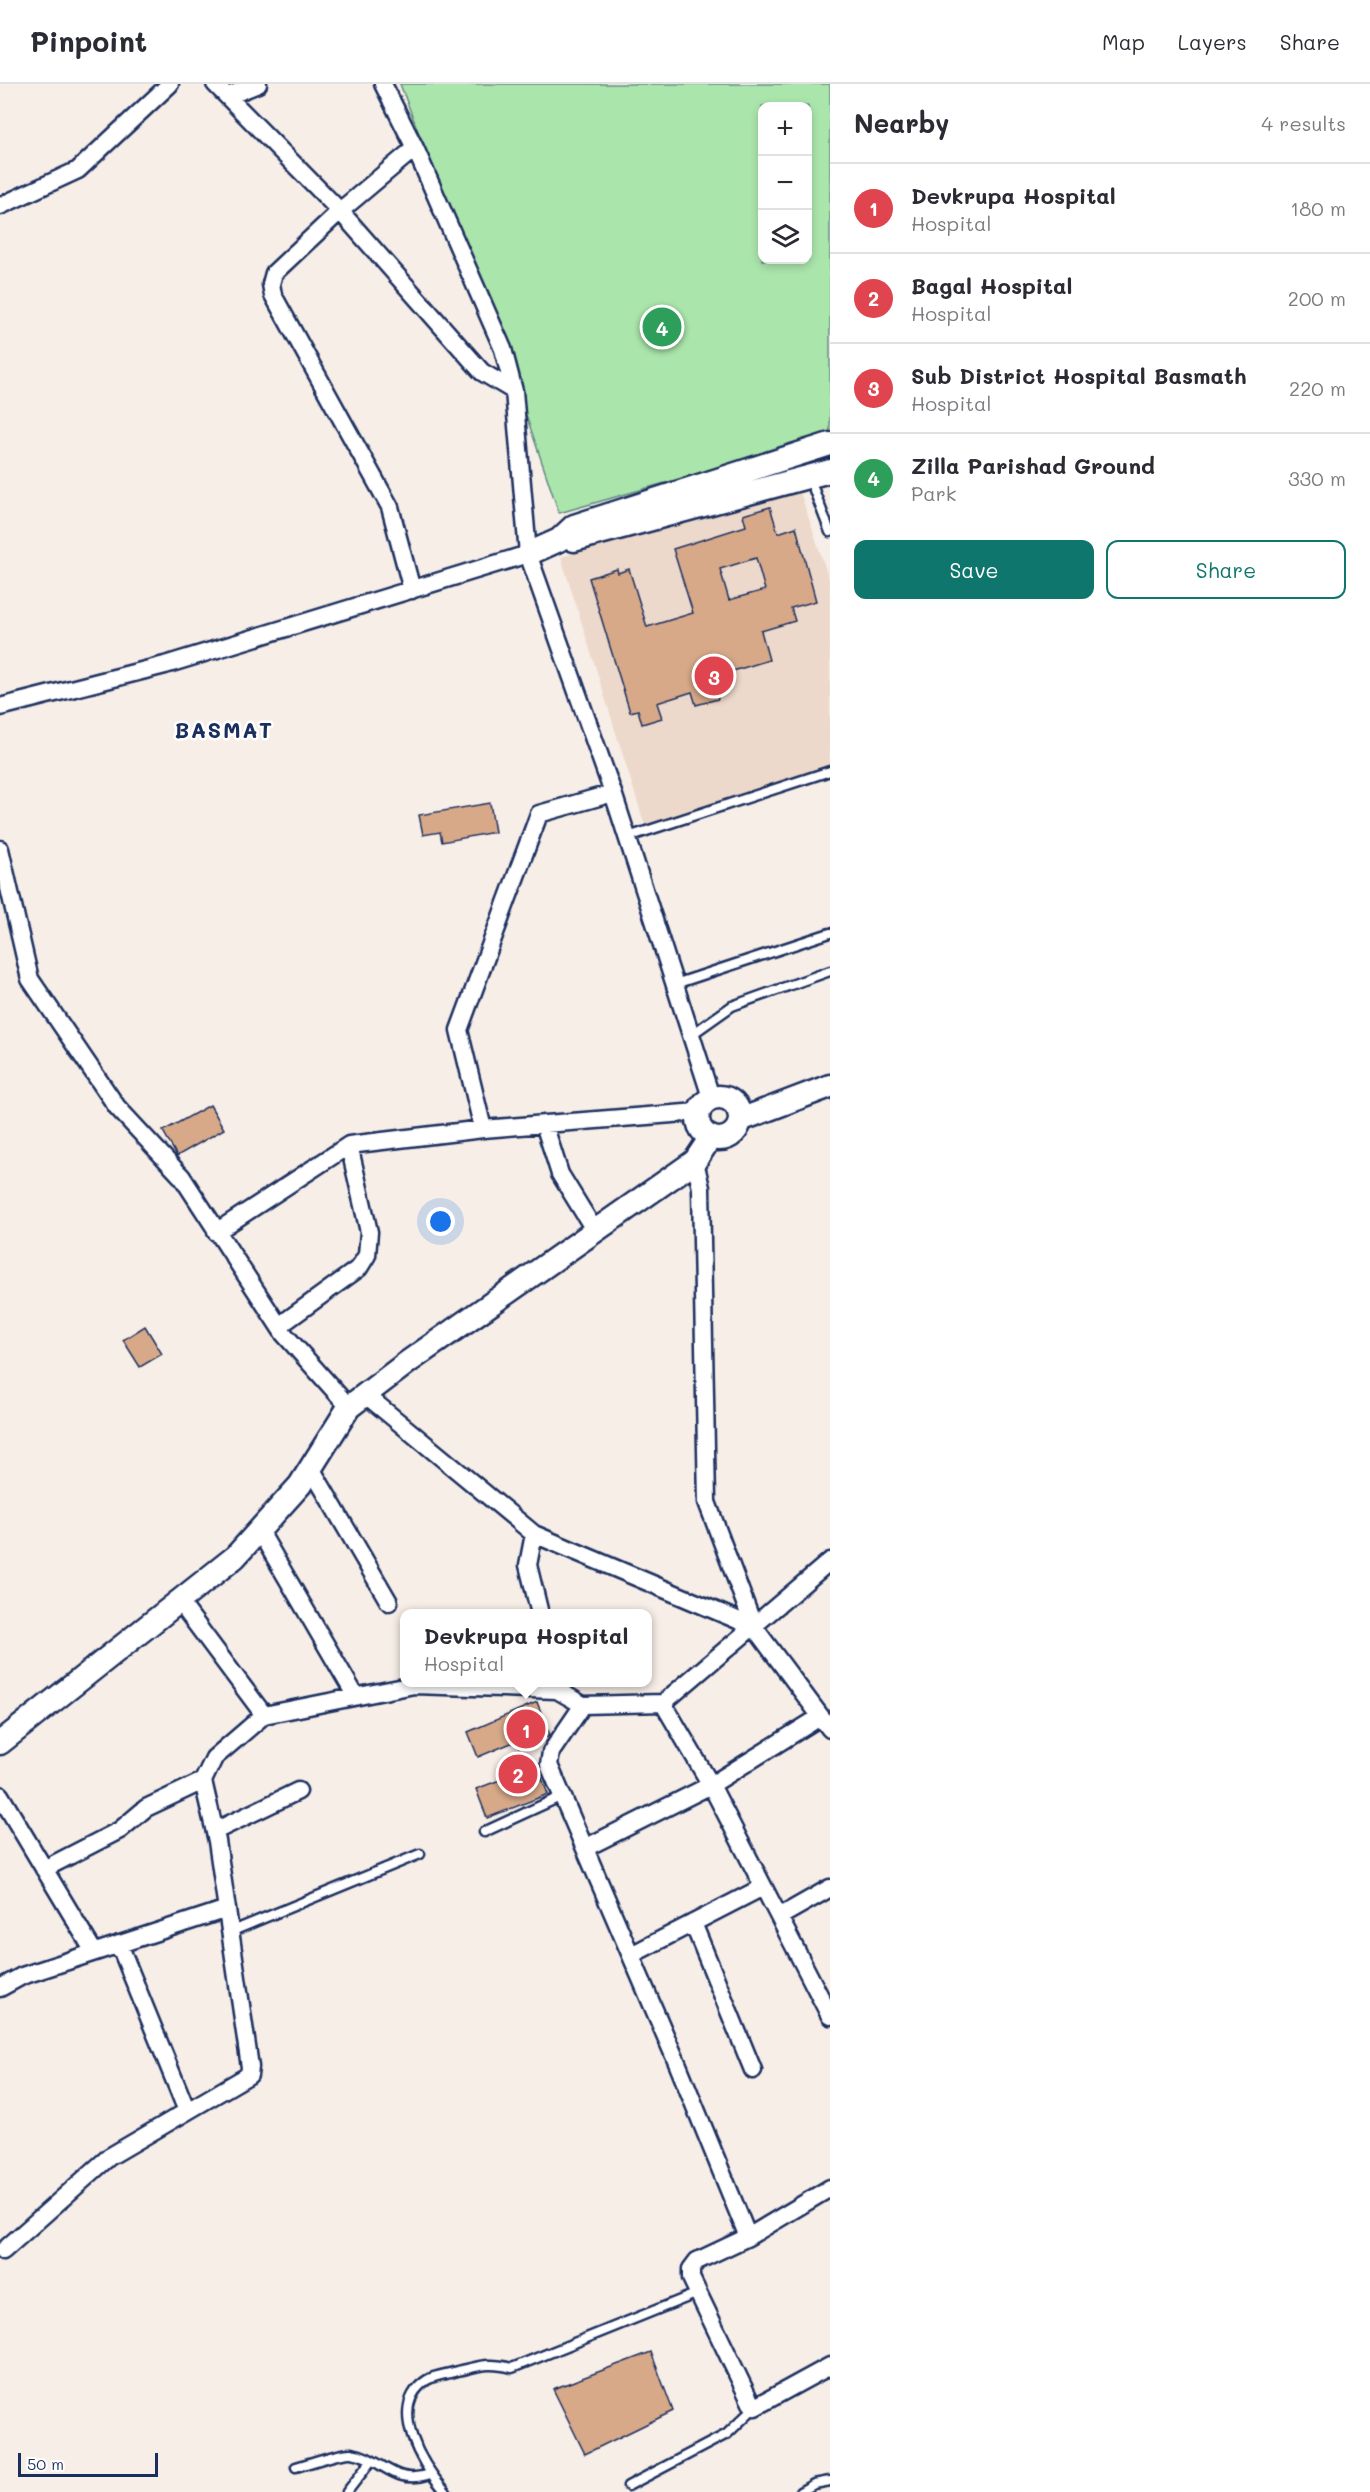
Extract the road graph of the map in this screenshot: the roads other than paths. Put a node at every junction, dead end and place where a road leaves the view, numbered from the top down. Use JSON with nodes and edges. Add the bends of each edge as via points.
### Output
{"nodes":[{"id":1,"x":171,"y":84,"type":"edge"},
{"id":2,"x":215,"y":84,"type":"edge"},
{"id":3,"x":258,"y":84,"type":"edge"},
{"id":4,"x":382,"y":84,"type":"edge"},
{"id":5,"x":228,"y":96,"type":"junction"},
{"id":6,"x":415,"y":148,"type":"junction"},
{"id":7,"x":0,"y":206,"type":"edge"},
{"id":8,"x":340,"y":211,"type":"junction"},
{"id":9,"x":514,"y":391,"type":"junction"},
{"id":10,"x":830,"y":444,"type":"edge"},
{"id":11,"x":820,"y":474,"type":"edge"},
{"id":12,"x":830,"y":532,"type":"edge"},
{"id":13,"x":559,"y":540,"type":"junction"},
{"id":14,"x":528,"y":554,"type":"junction"},
{"id":15,"x":412,"y":590,"type":"junction"},
{"id":16,"x":0,"y":707,"type":"edge"},
{"id":17,"x":830,"y":771,"type":"edge"},
{"id":18,"x":614,"y":793,"type":"junction"},
{"id":19,"x":628,"y":837,"type":"junction"},
{"id":20,"x":0,"y":849,"type":"edge"},
{"id":21,"x":830,"y":933,"type":"edge"},
{"id":22,"x":830,"y":971,"type":"edge"},
{"id":23,"x":675,"y":984,"type":"junction"},
{"id":24,"x":691,"y":1035,"type":"junction"},
{"id":25,"x":830,"y":1086,"type":"edge"},
{"id":26,"x":705,"y":1105,"type":"junction"},
{"id":27,"x":740,"y":1120,"type":"junction"},
{"id":28,"x":544,"y":1124,"type":"junction"},
{"id":29,"x":483,"y":1129,"type":"junction"},
{"id":30,"x":711,"y":1137,"type":"junction"},
{"id":31,"x":349,"y":1145,"type":"junction"},
{"id":32,"x":695,"y":1161,"type":"junction"},
{"id":33,"x":595,"y":1231,"type":"junction"},
{"id":34,"x":216,"y":1232,"type":"junction"},
{"id":35,"x":279,"y":1326,"type":"junction"},
{"id":36,"x":358,"y":1402,"type":"junction"},
{"id":37,"x":311,"y":1468,"type":"junction"},
{"id":38,"x":260,"y":1530,"type":"junction"},
{"id":39,"x":534,"y":1534,"type":"junction"},
{"id":40,"x":830,"y":1561,"type":"edge"},
{"id":41,"x":179,"y":1601,"type":"junction"},
{"id":42,"x":389,"y":1602,"type":"dead end"},
{"id":43,"x":539,"y":1609,"type":"edge"},
{"id":44,"x":754,"y":1627,"type":"junction"},
{"id":45,"x":402,"y":1687,"type":"edge"},
{"id":46,"x":557,"y":1687,"type":"edge"},
{"id":47,"x":355,"y":1695,"type":"junction"},
{"id":48,"x":663,"y":1703,"type":"junction"},
{"id":49,"x":583,"y":1705,"type":"junction"},
{"id":50,"x":264,"y":1715,"type":"junction"},
{"id":51,"x":825,"y":1723,"type":"edge"},
{"id":52,"x":0,"y":1743,"type":"edge"},
{"id":53,"x":203,"y":1781,"type":"junction"},
{"id":54,"x":711,"y":1785,"type":"junction"},
{"id":55,"x":298,"y":1791,"type":"dead end"},
{"id":56,"x":0,"y":1795,"type":"edge"},
{"id":57,"x":562,"y":1796,"type":"junction"},
{"id":58,"x":215,"y":1831,"type":"junction"},
{"id":59,"x":484,"y":1832,"type":"dead end"},
{"id":60,"x":585,"y":1848,"type":"junction"},
{"id":61,"x":420,"y":1854,"type":"dead end"},
{"id":62,"x":44,"y":1869,"type":"junction"},
{"id":63,"x":764,"y":1887,"type":"junction"},
{"id":64,"x":830,"y":1888,"type":"edge"},
{"id":65,"x":227,"y":1909,"type":"junction"},
{"id":66,"x":779,"y":1917,"type":"junction"},
{"id":67,"x":693,"y":1923,"type":"junction"},
{"id":68,"x":230,"y":1932,"type":"junction"},
{"id":69,"x":119,"y":1944,"type":"junction"},
{"id":70,"x":94,"y":1952,"type":"junction"},
{"id":71,"x":631,"y":1955,"type":"junction"},
{"id":72,"x":0,"y":1988,"type":"edge"},
{"id":73,"x":830,"y":2016,"type":"edge"},
{"id":74,"x":753,"y":2070,"type":"dead end"},
{"id":75,"x":187,"y":2111,"type":"junction"},
{"id":76,"x":830,"y":2188,"type":"edge"},
{"id":77,"x":748,"y":2237,"type":"junction"},
{"id":78,"x":3,"y":2251,"type":"dead end"},
{"id":79,"x":698,"y":2293,"type":"junction"},
{"id":80,"x":830,"y":2366,"type":"edge"},
{"id":81,"x":755,"y":2407,"type":"junction"},
{"id":82,"x":371,"y":2461,"type":"junction"},
{"id":83,"x":296,"y":2467,"type":"dead end"},
{"id":84,"x":430,"y":2474,"type":"junction"},
{"id":85,"x":830,"y":2481,"type":"edge"},
{"id":86,"x":628,"y":2486,"type":"dead end"},
{"id":87,"x":347,"y":2492,"type":"edge"},
{"id":88,"x":446,"y":2492,"type":"edge"},
{"id":89,"x":800,"y":2492,"type":"edge"}],
"edges":[{"from":1,"to":7,"type":"street","via":[[78,170]]},
{"from":2,"to":5,"type":"street"},
{"from":3,"to":5,"type":"street"},
{"from":4,"to":6,"type":"street"},
{"from":5,"to":8,"type":"street"},
{"from":6,"to":8,"type":"street"},
{"from":6,"to":9,"type":"street","via":[[503,349]]},
{"from":8,"to":9,"type":"street","via":[[482,372]]},
{"from":8,"to":15,"type":"street","via":[[274,273],[273,295],[390,507]]},
{"from":9,"to":14,"type":"street"},
{"from":10,"to":13,"type":"main road","via":[[574,526]]},
{"from":11,"to":12,"type":"lane"},
{"from":11,"to":13,"type":"main road","via":[[580,539]]},
{"from":13,"to":14,"type":"main road"},
{"from":14,"to":15,"type":"street"},
{"from":14,"to":18,"type":"street"},
{"from":15,"to":16,"type":"street","via":[[165,665]]},
{"from":17,"to":19,"type":"lane"},
{"from":18,"to":19,"type":"street"},
{"from":18,"to":29,"type":"street","via":[[539,814],[459,1030]]},
{"from":19,"to":23,"type":"street"},
{"from":20,"to":34,"type":"street","via":[[30,980],[117,1107],[182,1177]]},
{"from":21,"to":23,"type":"lane"},
{"from":22,"to":24,"type":"lane","via":[[732,1006]]},
{"from":23,"to":24,"type":"street"},
{"from":24,"to":26,"type":"street"},
{"from":25,"to":27,"type":"main road"},
{"from":26,"to":27,"type":"main road","via":[[722,1096],[732,1101]]},
{"from":26,"to":28,"type":"street"},
{"from":26,"to":30,"type":"main road","via":[[698,1122]]},
{"from":27,"to":30,"type":"main road","via":[[733,1133],[719,1139]]},
{"from":28,"to":29,"type":"street"},
{"from":28,"to":33,"type":"street","via":[[560,1174]]},
{"from":29,"to":31,"type":"street"},
{"from":30,"to":32,"type":"main road"},
{"from":31,"to":34,"type":"street"},
{"from":31,"to":35,"type":"street","via":[[369,1232],[367,1255],[359,1268]]},
{"from":32,"to":33,"type":"main road"},
{"from":32,"to":44,"type":"street","via":[[701,1188],[707,1502]]},
{"from":33,"to":36,"type":"main road","via":[[408,1362]]},
{"from":34,"to":35,"type":"street"},
{"from":35,"to":36,"type":"street"},
{"from":36,"to":37,"type":"main road"},
{"from":36,"to":39,"type":"street"},
{"from":37,"to":38,"type":"main road"},
{"from":37,"to":42,"type":"street"},
{"from":38,"to":41,"type":"main road","via":[[235,1557]]},
{"from":38,"to":47,"type":"street"},
{"from":39,"to":43,"type":"street","via":[[528,1565]]},
{"from":39,"to":44,"type":"street"},
{"from":40,"to":44,"type":"street"},
{"from":41,"to":50,"type":"street"},
{"from":41,"to":52,"type":"main road"},
{"from":44,"to":48,"type":"street"},
{"from":44,"to":51,"type":"street"},
{"from":45,"to":47,"type":"street"},
{"from":46,"to":49,"type":"street"},
{"from":47,"to":50,"type":"street"},
{"from":48,"to":49,"type":"street"},
{"from":48,"to":54,"type":"street"},
{"from":49,"to":57,"type":"street","via":[[549,1759]]},
{"from":50,"to":53,"type":"street","via":[[214,1758]]},
{"from":51,"to":54,"type":"street"},
{"from":53,"to":58,"type":"street"},
{"from":53,"to":62,"type":"street","via":[[146,1808],[120,1830]]},
{"from":54,"to":60,"type":"street"},
{"from":54,"to":63,"type":"street"},
{"from":55,"to":58,"type":"street"},
{"from":56,"to":62,"type":"street"},
{"from":57,"to":59,"type":"lane"},
{"from":57,"to":60,"type":"street"},
{"from":58,"to":65,"type":"street"},
{"from":60,"to":71,"type":"street"},
{"from":61,"to":68,"type":"lane"},
{"from":62,"to":70,"type":"street"},
{"from":63,"to":66,"type":"street"},
{"from":63,"to":67,"type":"street"},
{"from":64,"to":66,"type":"street"},
{"from":65,"to":68,"type":"street"},
{"from":65,"to":69,"type":"street"},
{"from":66,"to":73,"type":"street"},
{"from":67,"to":71,"type":"street"},
{"from":67,"to":74,"type":"street"},
{"from":68,"to":75,"type":"street","via":[[249,2075]]},
{"from":69,"to":70,"type":"street"},
{"from":69,"to":75,"type":"street"},
{"from":70,"to":72,"type":"street","via":[[22,1976]]},
{"from":71,"to":77,"type":"street"},
{"from":75,"to":78,"type":"street","via":[[109,2157]]},
{"from":76,"to":77,"type":"street"},
{"from":77,"to":79,"type":"street","via":[[697,2261],[691,2278]]},
{"from":79,"to":81,"type":"street"},
{"from":79,"to":84,"type":"lane","via":[[512,2368],[492,2363],[429,2378],[417,2387],[410,2400],[409,2422],[415,2447]]},
{"from":80,"to":81,"type":"street"},
{"from":81,"to":86,"type":"lane","via":[[727,2434]]},
{"from":82,"to":83,"type":"lane","via":[[350,2453]]},
{"from":82,"to":84,"type":"lane","via":[[397,2475],[416,2479]]},
{"from":82,"to":87,"type":"lane"},
{"from":84,"to":88,"type":"lane"},
{"from":85,"to":89,"type":"lane"}]}
